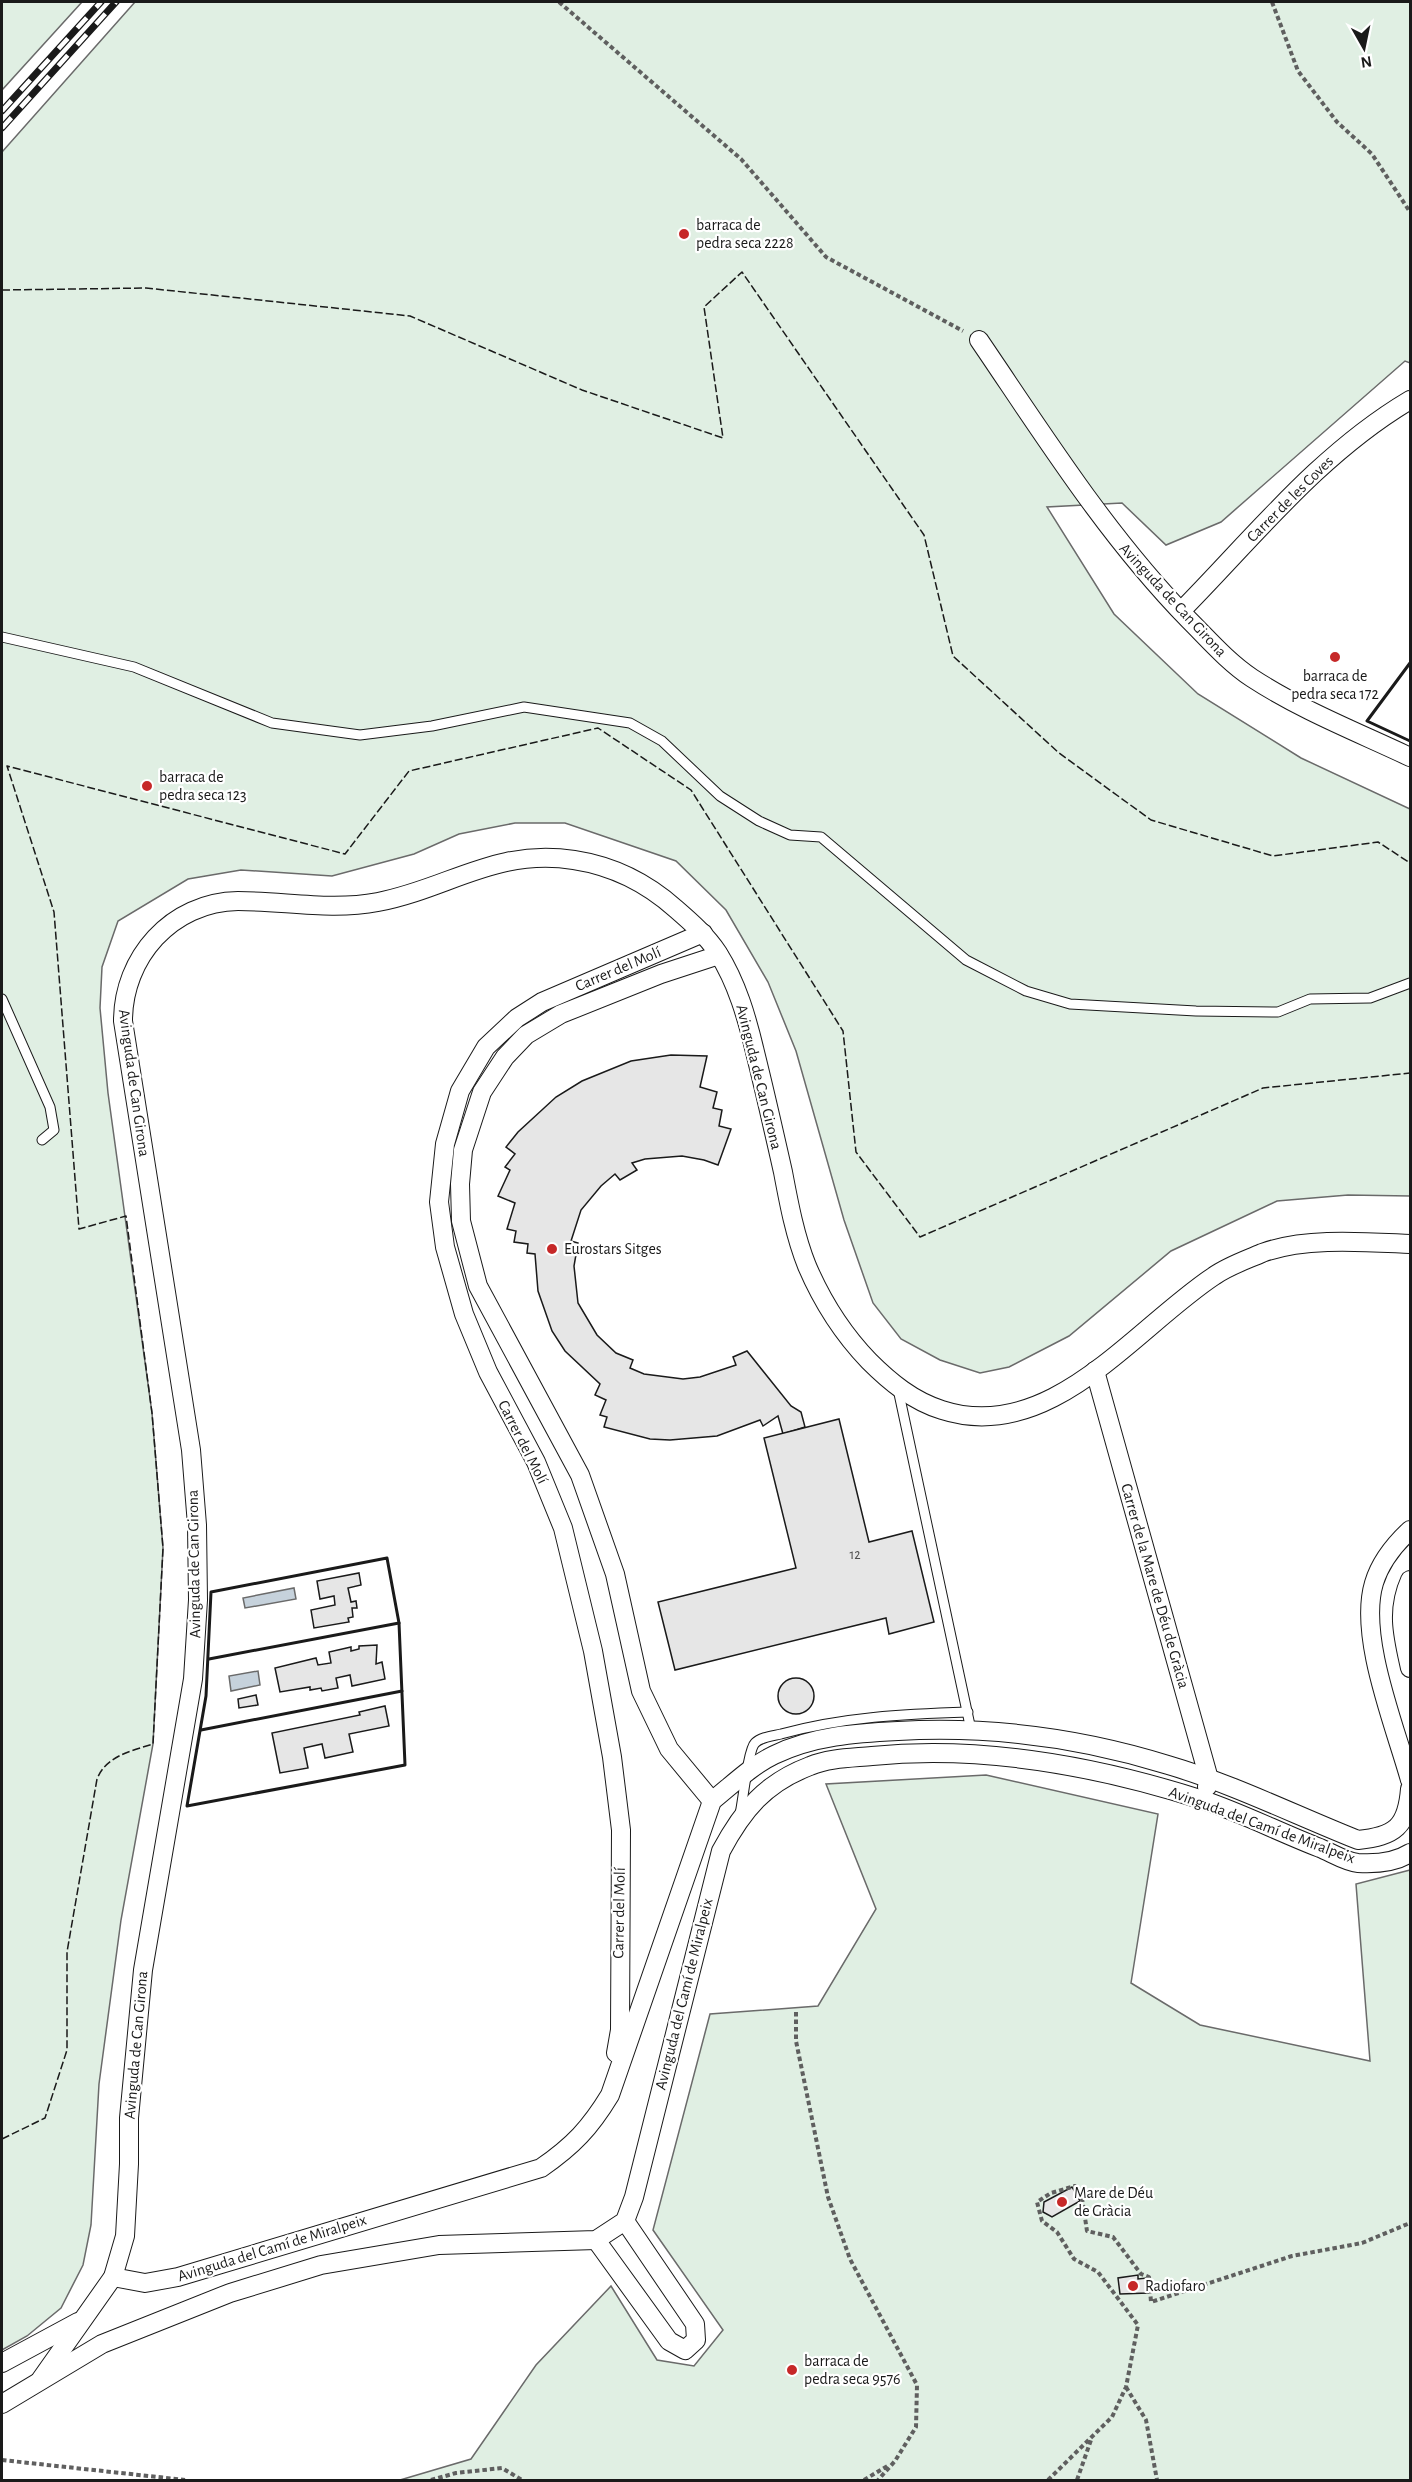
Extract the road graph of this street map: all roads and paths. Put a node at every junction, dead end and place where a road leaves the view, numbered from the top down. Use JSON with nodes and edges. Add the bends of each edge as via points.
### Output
{"nodes":[{"id":1,"x":559,"y":2,"type":"edge"},
{"id":2,"x":1272,"y":2,"type":"edge"},
{"id":3,"x":1410,"y":212,"type":"edge"},
{"id":4,"x":979,"y":340,"type":"joint"},
{"id":5,"x":1410,"y":400,"type":"edge"},
{"id":6,"x":1180,"y":611,"type":"junction"},
{"id":7,"x":2,"y":637,"type":"edge"},
{"id":8,"x":1410,"y":757,"type":"edge"},
{"id":9,"x":703,"y":933,"type":"junction"},
{"id":10,"x":719,"y":955,"type":"junction"},
{"id":11,"x":1410,"y":983,"type":"edge"},
{"id":12,"x":2,"y":999,"type":"edge"},
{"id":13,"x":42,"y":1140,"type":"dead end"},
{"id":14,"x":1410,"y":1244,"type":"edge"},
{"id":15,"x":1095,"y":1371,"type":"junction"},
{"id":16,"x":898,"y":1388,"type":"junction"},
{"id":17,"x":1410,"y":1530,"type":"edge"},
{"id":18,"x":1410,"y":1580,"type":"edge"},
{"id":19,"x":1410,"y":1668,"type":"edge"},
{"id":20,"x":968,"y":1712,"type":"junction"},
{"id":21,"x":971,"y":1730,"type":"junction"},
{"id":22,"x":748,"y":1771,"type":"junction"},
{"id":23,"x":1209,"y":1779,"type":"junction"},
{"id":24,"x":1410,"y":1780,"type":"edge"},
{"id":25,"x":1410,"y":1789,"type":"edge"},
{"id":26,"x":712,"y":1801,"type":"junction"},
{"id":27,"x":1205,"y":1801,"type":"junction"},
{"id":28,"x":739,"y":1817,"type":"junction"},
{"id":29,"x":1410,"y":1853,"type":"edge"},
{"id":30,"x":796,"y":2012,"type":"dead end"},
{"id":31,"x":610,"y":2095,"type":"junction"},
{"id":32,"x":625,"y":2221,"type":"junction"},
{"id":33,"x":1410,"y":2223,"type":"edge"},
{"id":34,"x":596,"y":2240,"type":"junction"},
{"id":35,"x":113,"y":2277,"type":"junction"},
{"id":36,"x":85,"y":2318,"type":"junction"},
{"id":37,"x":2,"y":2363,"type":"edge"},
{"id":38,"x":40,"y":2379,"type":"junction"},
{"id":39,"x":1126,"y":2387,"type":"junction"},
{"id":40,"x":2,"y":2404,"type":"edge"},
{"id":41,"x":1091,"y":2439,"type":"junction"},
{"id":42,"x":2,"y":2460,"type":"edge"},
{"id":43,"x":895,"y":2461,"type":"junction"},
{"id":44,"x":185,"y":2481,"type":"edge"},
{"id":45,"x":431,"y":2481,"type":"edge"},
{"id":46,"x":522,"y":2481,"type":"edge"},
{"id":47,"x":864,"y":2481,"type":"edge"},
{"id":48,"x":878,"y":2481,"type":"edge"},
{"id":49,"x":1048,"y":2481,"type":"edge"},
{"id":50,"x":1077,"y":2481,"type":"edge"},
{"id":51,"x":1156,"y":2481,"type":"edge"}],
"edges":[{"from":1,"to":4,"type":"path","via":[[741,159],[826,257]]},
{"from":2,"to":3,"type":"path","via":[[1298,71],[1337,122],[1372,154]]},
{"from":4,"to":6,"type":"street","name":"Avinguda de Can Girona","via":[[1119,541]]},
{"from":5,"to":6,"type":"street","name":"Carrer de les Coves","via":[[1365,429],[1328,460]]},
{"from":6,"to":8,"type":"street","name":"Avinguda de Can Girona","via":[[1252,678]]},
{"from":7,"to":11,"type":"lane","via":[[134,667],[272,723],[360,735],[432,726],[524,707],[630,723],[662,741],[720,796],[759,821],[790,835],[821,837],[966,960],[1026,991],[1070,1004],[1278,1012],[1310,999],[1370,998]]},
{"from":9,"to":10,"type":"street","name":"Avinguda de Can Girona"},
{"from":9,"to":31,"type":"street","name":"Carrer del Molí","via":[[542,1002],[517,1018],[486,1047],[460,1091],[445,1144],[439,1202],[445,1247],[464,1314],[488,1372],[536,1462],[563,1528],[593,1652],[621,1830],[620,2030]]},
{"from":9,"to":35,"type":"street","name":"Avinguda de Can Girona","via":[[662,897],[623,874],[572,860],[530,857],[485,865],[399,897],[361,904],[235,901],[205,907],[161,931],[133,970],[123,999],[123,1021],[191,1450],[198,1600],[193,1679],[143,1970],[129,2118],[125,2236]]},
{"from":10,"to":16,"type":"street","name":"Avinguda de Can Girona","via":[[747,1018],[794,1227],[807,1265],[825,1303],[857,1349]]},
{"from":10,"to":26,"type":"street","name":"Carrer del Molí","via":[[561,1014],[526,1035],[504,1057],[482,1092],[465,1141],[460,1184],[461,1221],[478,1286],[580,1475],[615,1574],[641,1691],[669,1749]]},
{"from":12,"to":13,"type":"lane","via":[[50,1107],[54,1130]]},
{"from":14,"to":15,"type":"street","name":"Avinguda de Can Girona","via":[[1326,1242],[1268,1251],[1216,1274]]},
{"from":15,"to":16,"type":"street","name":"Avinguda de Can Girona","via":[[1045,1402],[995,1416],[946,1411]]},
{"from":15,"to":23,"type":"street","name":"Carrer de la Mare de Déu de Gràcia"},
{"from":16,"to":20,"type":"lane"},
{"from":17,"to":24,"type":"street","via":[[1378,1574],[1371,1614],[1371,1640]]},
{"from":18,"to":19,"type":"street","via":[[1402,1597],[1400,1625]]},
{"from":20,"to":21,"type":"lane"},
{"from":20,"to":22,"type":"lane","via":[[870,1716],[778,1734],[753,1744]]},
{"from":21,"to":22,"type":"street","name":"Avinguda del Camí de Miralpeix","via":[[838,1736],[792,1747]]},
{"from":21,"to":23,"type":"street","name":"Avinguda del Camí de Miralpeix","via":[[1094,1746]]},
{"from":22,"to":26,"type":"street","name":"Avinguda del Camí de Miralpeix"},
{"from":22,"to":28,"type":"lane"},
{"from":23,"to":25,"type":"street","name":"Avinguda del Camí de Miralpeix","via":[[1358,1840],[1383,1837],[1398,1827],[1409,1809]]},
{"from":23,"to":27,"type":"street","name":"Carrer de la Mare de Déu de Gràcia"},
{"from":26,"to":31,"type":"street","name":"Avinguda del Camí de Miralpeix"},
{"from":27,"to":28,"type":"street","name":"Avinguda del Camí de Miralpeix","via":[[1086,1769],[1036,1761],[938,1754],[885,1755],[811,1765],[776,1783]]},
{"from":27,"to":29,"type":"street","name":"Avinguda del Camí de Miralpeix","via":[[1357,1863],[1401,1859]]},
{"from":28,"to":32,"type":"street","name":"Avinguda del Camí de Miralpeix","via":[[721,1851]]},
{"from":30,"to":43,"type":"path","via":[[796,2041],[828,2198],[850,2259],[918,2385],[916,2427]]},
{"from":31,"to":35,"type":"street","name":"Avinguda del Camí de Miralpeix","via":[[577,2141],[541,2168],[178,2277],[145,2283]]},
{"from":32,"to":34,"type":"street"},
{"from":32,"to":34,"type":"street","via":[[695,2324],[696,2340],[685,2350],[669,2341]]},
{"from":33,"to":39,"type":"path","via":[[1362,2242],[1292,2256],[1150,2302],[1149,2277],[1141,2274],[1113,2236],[1087,2231],[1082,2198],[1075,2186],[1051,2193],[1037,2202],[1042,2221],[1057,2232],[1074,2259],[1098,2272],[1138,2325]]},
{"from":34,"to":38,"type":"street","name":"Avinguda del Camí de Miralpeix","via":[[439,2245],[321,2265],[136,2328]]},
{"from":35,"to":36,"type":"street"},
{"from":36,"to":37,"type":"street"},
{"from":36,"to":38,"type":"street"},
{"from":38,"to":40,"type":"street","name":"Avinguda del Camí de Miralpeix"},
{"from":39,"to":41,"type":"path","via":[[1112,2417]]},
{"from":39,"to":51,"type":"path","via":[[1146,2420]]},
{"from":41,"to":49,"type":"path"},
{"from":41,"to":50,"type":"path"},
{"from":42,"to":44,"type":"path"},
{"from":43,"to":47,"type":"path"},
{"from":43,"to":48,"type":"path"},
{"from":45,"to":46,"type":"path","via":[[456,2473],[502,2468]]}]}
